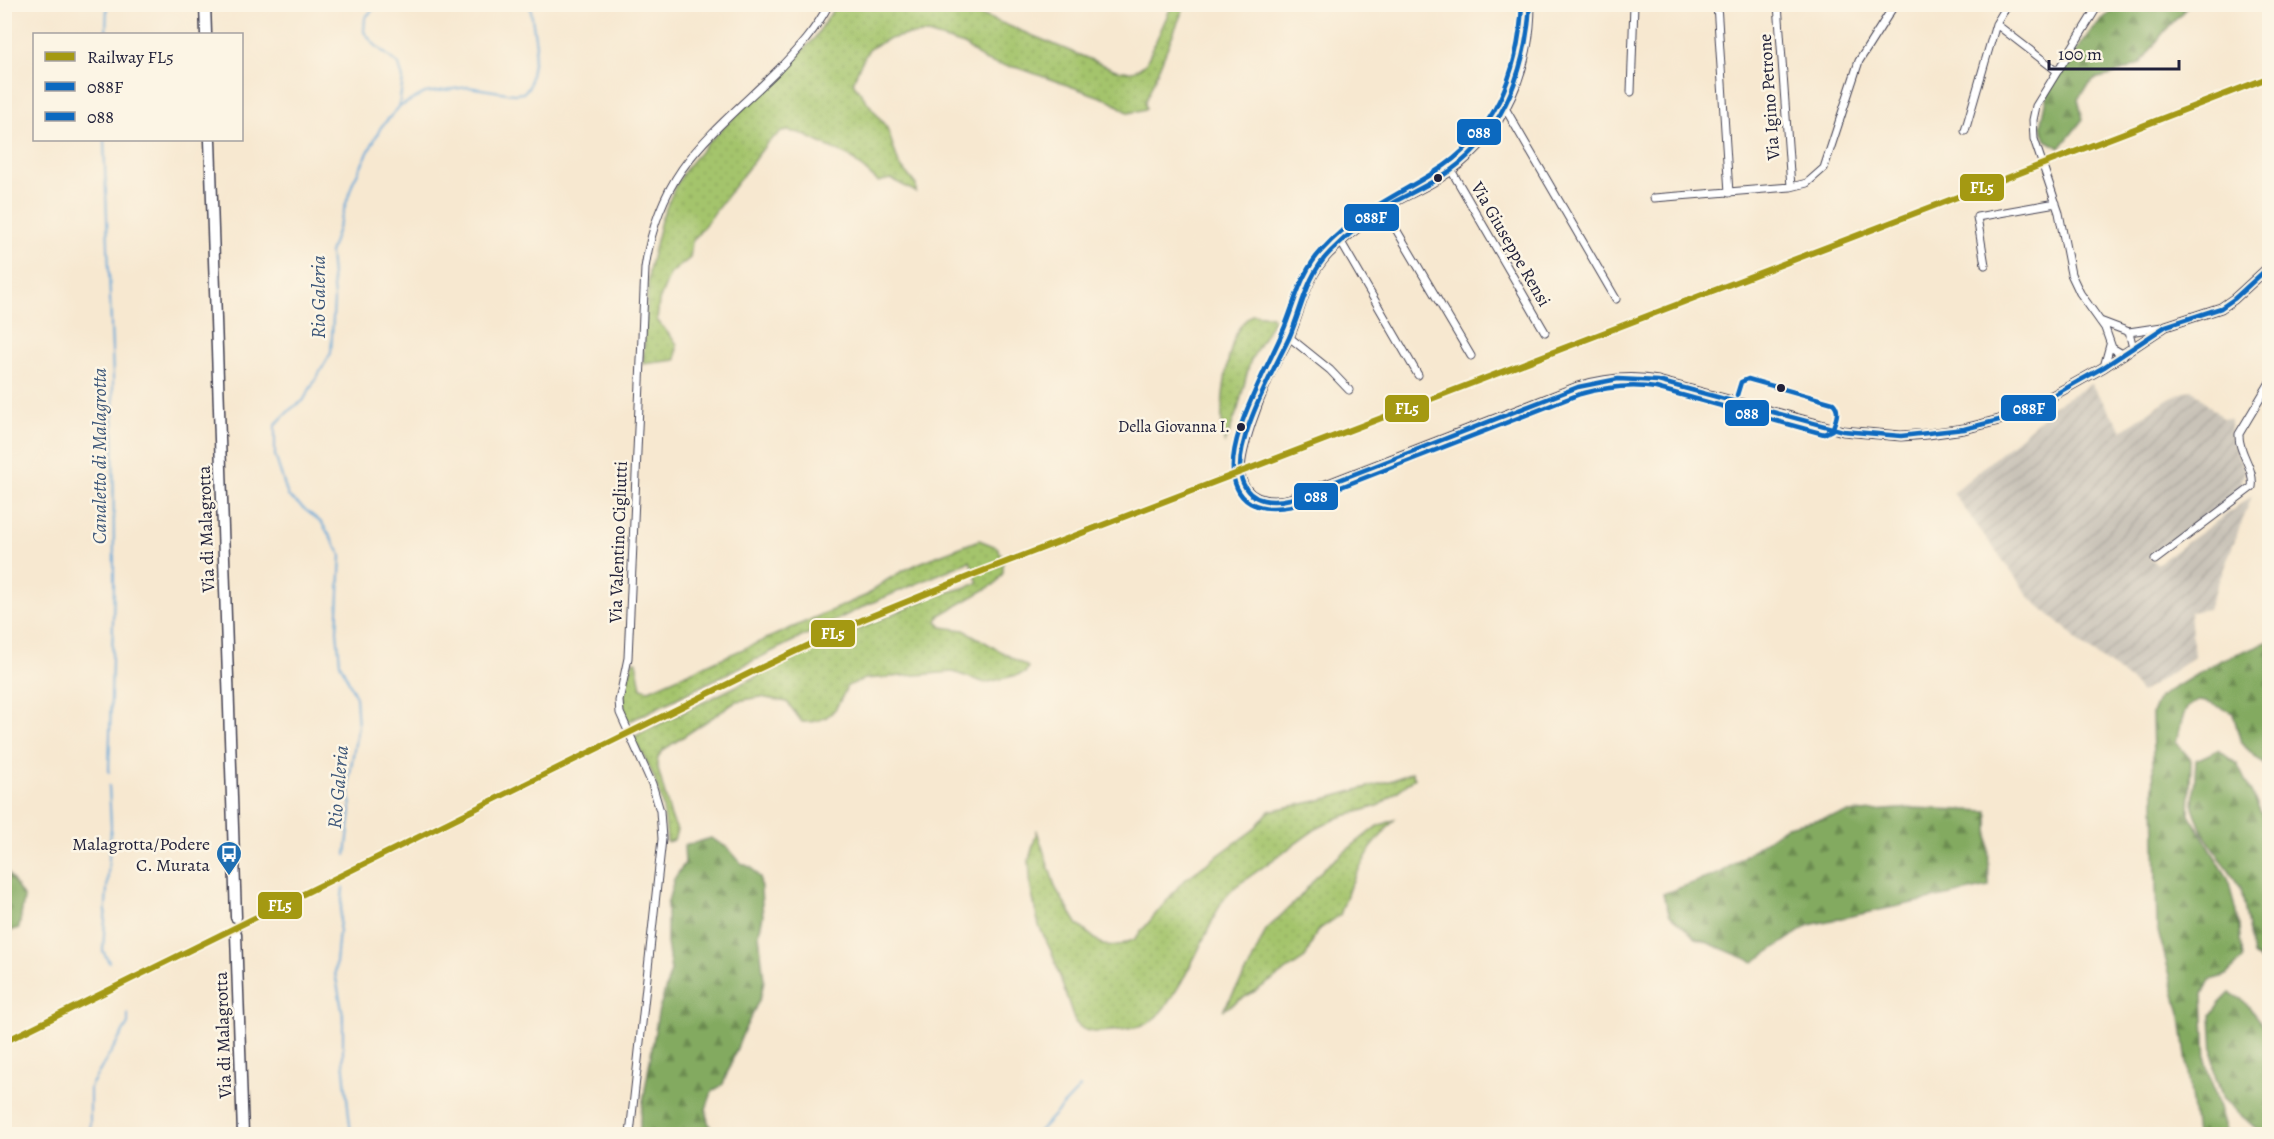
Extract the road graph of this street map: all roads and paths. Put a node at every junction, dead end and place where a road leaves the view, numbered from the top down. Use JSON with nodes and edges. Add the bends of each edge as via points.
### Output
{"nodes":[{"id":1,"x":205,"y":4,"type":"edge"},
{"id":2,"x":829,"y":4,"type":"edge"},
{"id":3,"x":1530,"y":4,"type":"edge"},
{"id":4,"x":1634,"y":4,"type":"edge"},
{"id":5,"x":1717,"y":4,"type":"edge"},
{"id":6,"x":1778,"y":4,"type":"edge"},
{"id":7,"x":1895,"y":4,"type":"edge"},
{"id":8,"x":2008,"y":4,"type":"edge"},
{"id":9,"x":2100,"y":4,"type":"edge"},
{"id":10,"x":1996,"y":24,"type":"junction"},
{"id":11,"x":206,"y":33,"type":"edge"},
{"id":12,"x":2057,"y":71,"type":"junction"},
{"id":13,"x":1631,"y":92,"type":"dead end"},
{"id":14,"x":1505,"y":108,"type":"junction"},
{"id":15,"x":1965,"y":131,"type":"dead end"},
{"id":16,"x":210,"y":141,"type":"edge"},
{"id":17,"x":1451,"y":170,"type":"junction"},
{"id":18,"x":1791,"y":187,"type":"junction"},
{"id":19,"x":1729,"y":193,"type":"junction"},
{"id":20,"x":1654,"y":198,"type":"dead end"},
{"id":21,"x":2056,"y":203,"type":"junction"},
{"id":22,"x":1384,"y":209,"type":"junction"},
{"id":23,"x":1341,"y":242,"type":"junction"},
{"id":24,"x":1985,"y":265,"type":"dead end"},
{"id":25,"x":2270,"y":266,"type":"edge"},
{"id":26,"x":1616,"y":299,"type":"dead end"},
{"id":27,"x":2100,"y":321,"type":"junction"},
{"id":28,"x":2166,"y":326,"type":"junction"},
{"id":29,"x":1545,"y":332,"type":"dead end"},
{"id":30,"x":2128,"y":332,"type":"junction"},
{"id":31,"x":1289,"y":337,"type":"junction"},
{"id":32,"x":2110,"y":345,"type":"junction"},
{"id":33,"x":2133,"y":348,"type":"junction"},
{"id":34,"x":2124,"y":355,"type":"junction"},
{"id":35,"x":1471,"y":357,"type":"dead end"},
{"id":36,"x":2104,"y":367,"type":"junction"},
{"id":37,"x":1418,"y":375,"type":"dead end"},
{"id":38,"x":2270,"y":382,"type":"edge"},
{"id":39,"x":1349,"y":390,"type":"dead end"},
{"id":40,"x":2155,"y":560,"type":"dead end"},
{"id":41,"x":236,"y":917,"type":"dead end"},
{"id":42,"x":236,"y":934,"type":"dead end"},
{"id":43,"x":243,"y":1134,"type":"edge"},
{"id":44,"x":630,"y":1134,"type":"edge"}],
"edges":[{"from":1,"to":11,"type":"main road"},
{"from":2,"to":44,"type":"street","name":"Via Valentino Cigliutti","via":[[795,52],[681,171],[649,243],[628,658],[619,701],[623,724],[652,784],[660,811],[662,839]]},
{"from":3,"to":14,"type":"street","via":[[1529,42]]},
{"from":4,"to":13,"type":"street"},
{"from":5,"to":19,"type":"street"},
{"from":6,"to":18,"type":"street","name":"Via Igino Petrone"},
{"from":7,"to":18,"type":"street","via":[[1859,61],[1824,168],[1807,183]]},
{"from":8,"to":10,"type":"street"},
{"from":9,"to":12,"type":"street"},
{"from":10,"to":12,"type":"street"},
{"from":10,"to":15,"type":"street"},
{"from":12,"to":21,"type":"street","via":[[2035,108],[2033,120],[2037,149]]},
{"from":14,"to":17,"type":"street","via":[[1483,139]]},
{"from":14,"to":26,"type":"street"},
{"from":16,"to":41,"type":"main road","name":"Via di Malagrotta"},
{"from":17,"to":22,"type":"street"},
{"from":17,"to":29,"type":"street","name":"Via Giuseppe Rensi"},
{"from":18,"to":19,"type":"street"},
{"from":19,"to":20,"type":"street"},
{"from":21,"to":24,"type":"street","via":[[1977,217]]},
{"from":21,"to":27,"type":"street","via":[[2075,285]]},
{"from":22,"to":23,"type":"street"},
{"from":22,"to":35,"type":"street"},
{"from":23,"to":31,"type":"street","via":[[1312,277]]},
{"from":23,"to":37,"type":"street"},
{"from":25,"to":28,"type":"street","via":[[2224,306]]},
{"from":27,"to":30,"type":"street"},
{"from":27,"to":32,"type":"street"},
{"from":28,"to":30,"type":"street"},
{"from":28,"to":33,"type":"street"},
{"from":30,"to":33,"type":"street"},
{"from":31,"to":36,"type":"street","via":[[1261,395],[1240,469],[1246,490],[1268,501],[1293,498],[1546,399],[1607,380],[1658,381],[1834,429],[1901,436],[1946,432],[1999,420],[2037,405]]},
{"from":31,"to":39,"type":"street"},
{"from":32,"to":34,"type":"street"},
{"from":32,"to":36,"type":"street"},
{"from":33,"to":34,"type":"street"},
{"from":34,"to":36,"type":"street"},
{"from":38,"to":40,"type":"street","via":[[2240,434],[2252,487]]},
{"from":42,"to":43,"type":"main road","name":"Via di Malagrotta"}]}
